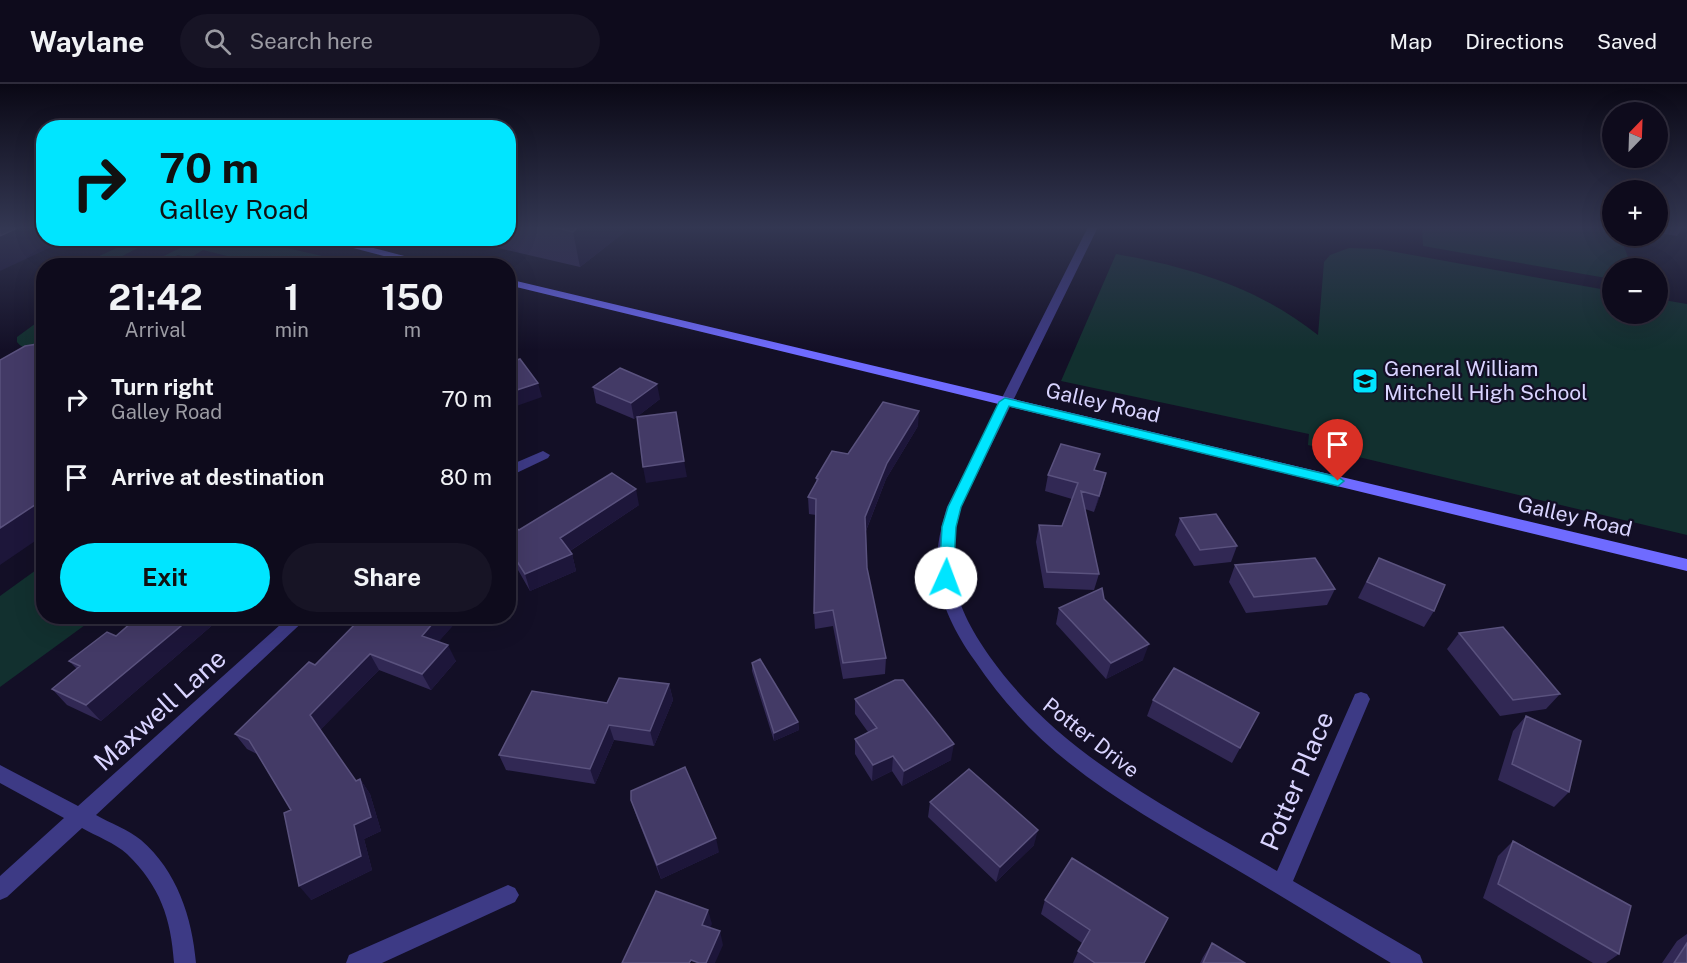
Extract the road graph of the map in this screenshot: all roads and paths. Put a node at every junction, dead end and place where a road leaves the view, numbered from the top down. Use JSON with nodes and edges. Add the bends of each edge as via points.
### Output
{"nodes":[{"id":1,"x":1072,"y":268,"type":"edge"},
{"id":2,"x":516,"y":284,"type":"edge"},
{"id":3,"x":1005,"y":402,"type":"junction"},
{"id":4,"x":543,"y":455,"type":"dead end"},
{"id":5,"x":516,"y":468,"type":"edge"},
{"id":6,"x":1687,"y":565,"type":"edge"},
{"id":7,"x":292,"y":624,"type":"edge"},
{"id":8,"x":1361,"y":699,"type":"dead end"},
{"id":9,"x":0,"y":773,"type":"edge"},
{"id":10,"x":80,"y":816,"type":"junction"},
{"id":11,"x":1281,"y":885,"type":"junction"},
{"id":12,"x":0,"y":890,"type":"edge"},
{"id":13,"x":508,"y":895,"type":"dead end"},
{"id":14,"x":185,"y":963,"type":"edge"},
{"id":15,"x":357,"y":963,"type":"edge"},
{"id":16,"x":1412,"y":963,"type":"edge"}],
"edges":[{"from":1,"to":3,"type":"street","name":"Potter Drive"},
{"from":2,"to":3,"type":"main road","name":"Galley Road"},
{"from":3,"to":6,"type":"main road","name":"Galley Road"},
{"from":3,"to":11,"type":"street","name":"Potter Drive","via":[[963,486],[949,527],[946,578],[969,639],[991,675],[1022,713],[1073,758],[1124,793]]},
{"from":4,"to":5,"type":"street"},
{"from":7,"to":10,"type":"street","name":"Maxwell Lane"},
{"from":8,"to":11,"type":"street","name":"Potter Place"},
{"from":9,"to":10,"type":"street"},
{"from":10,"to":12,"type":"street","name":"Maxwell Lane"},
{"from":10,"to":14,"type":"street","via":[[133,846],[168,888],[182,930]]},
{"from":11,"to":16,"type":"street","name":"Potter Drive"},
{"from":13,"to":15,"type":"street"}]}
